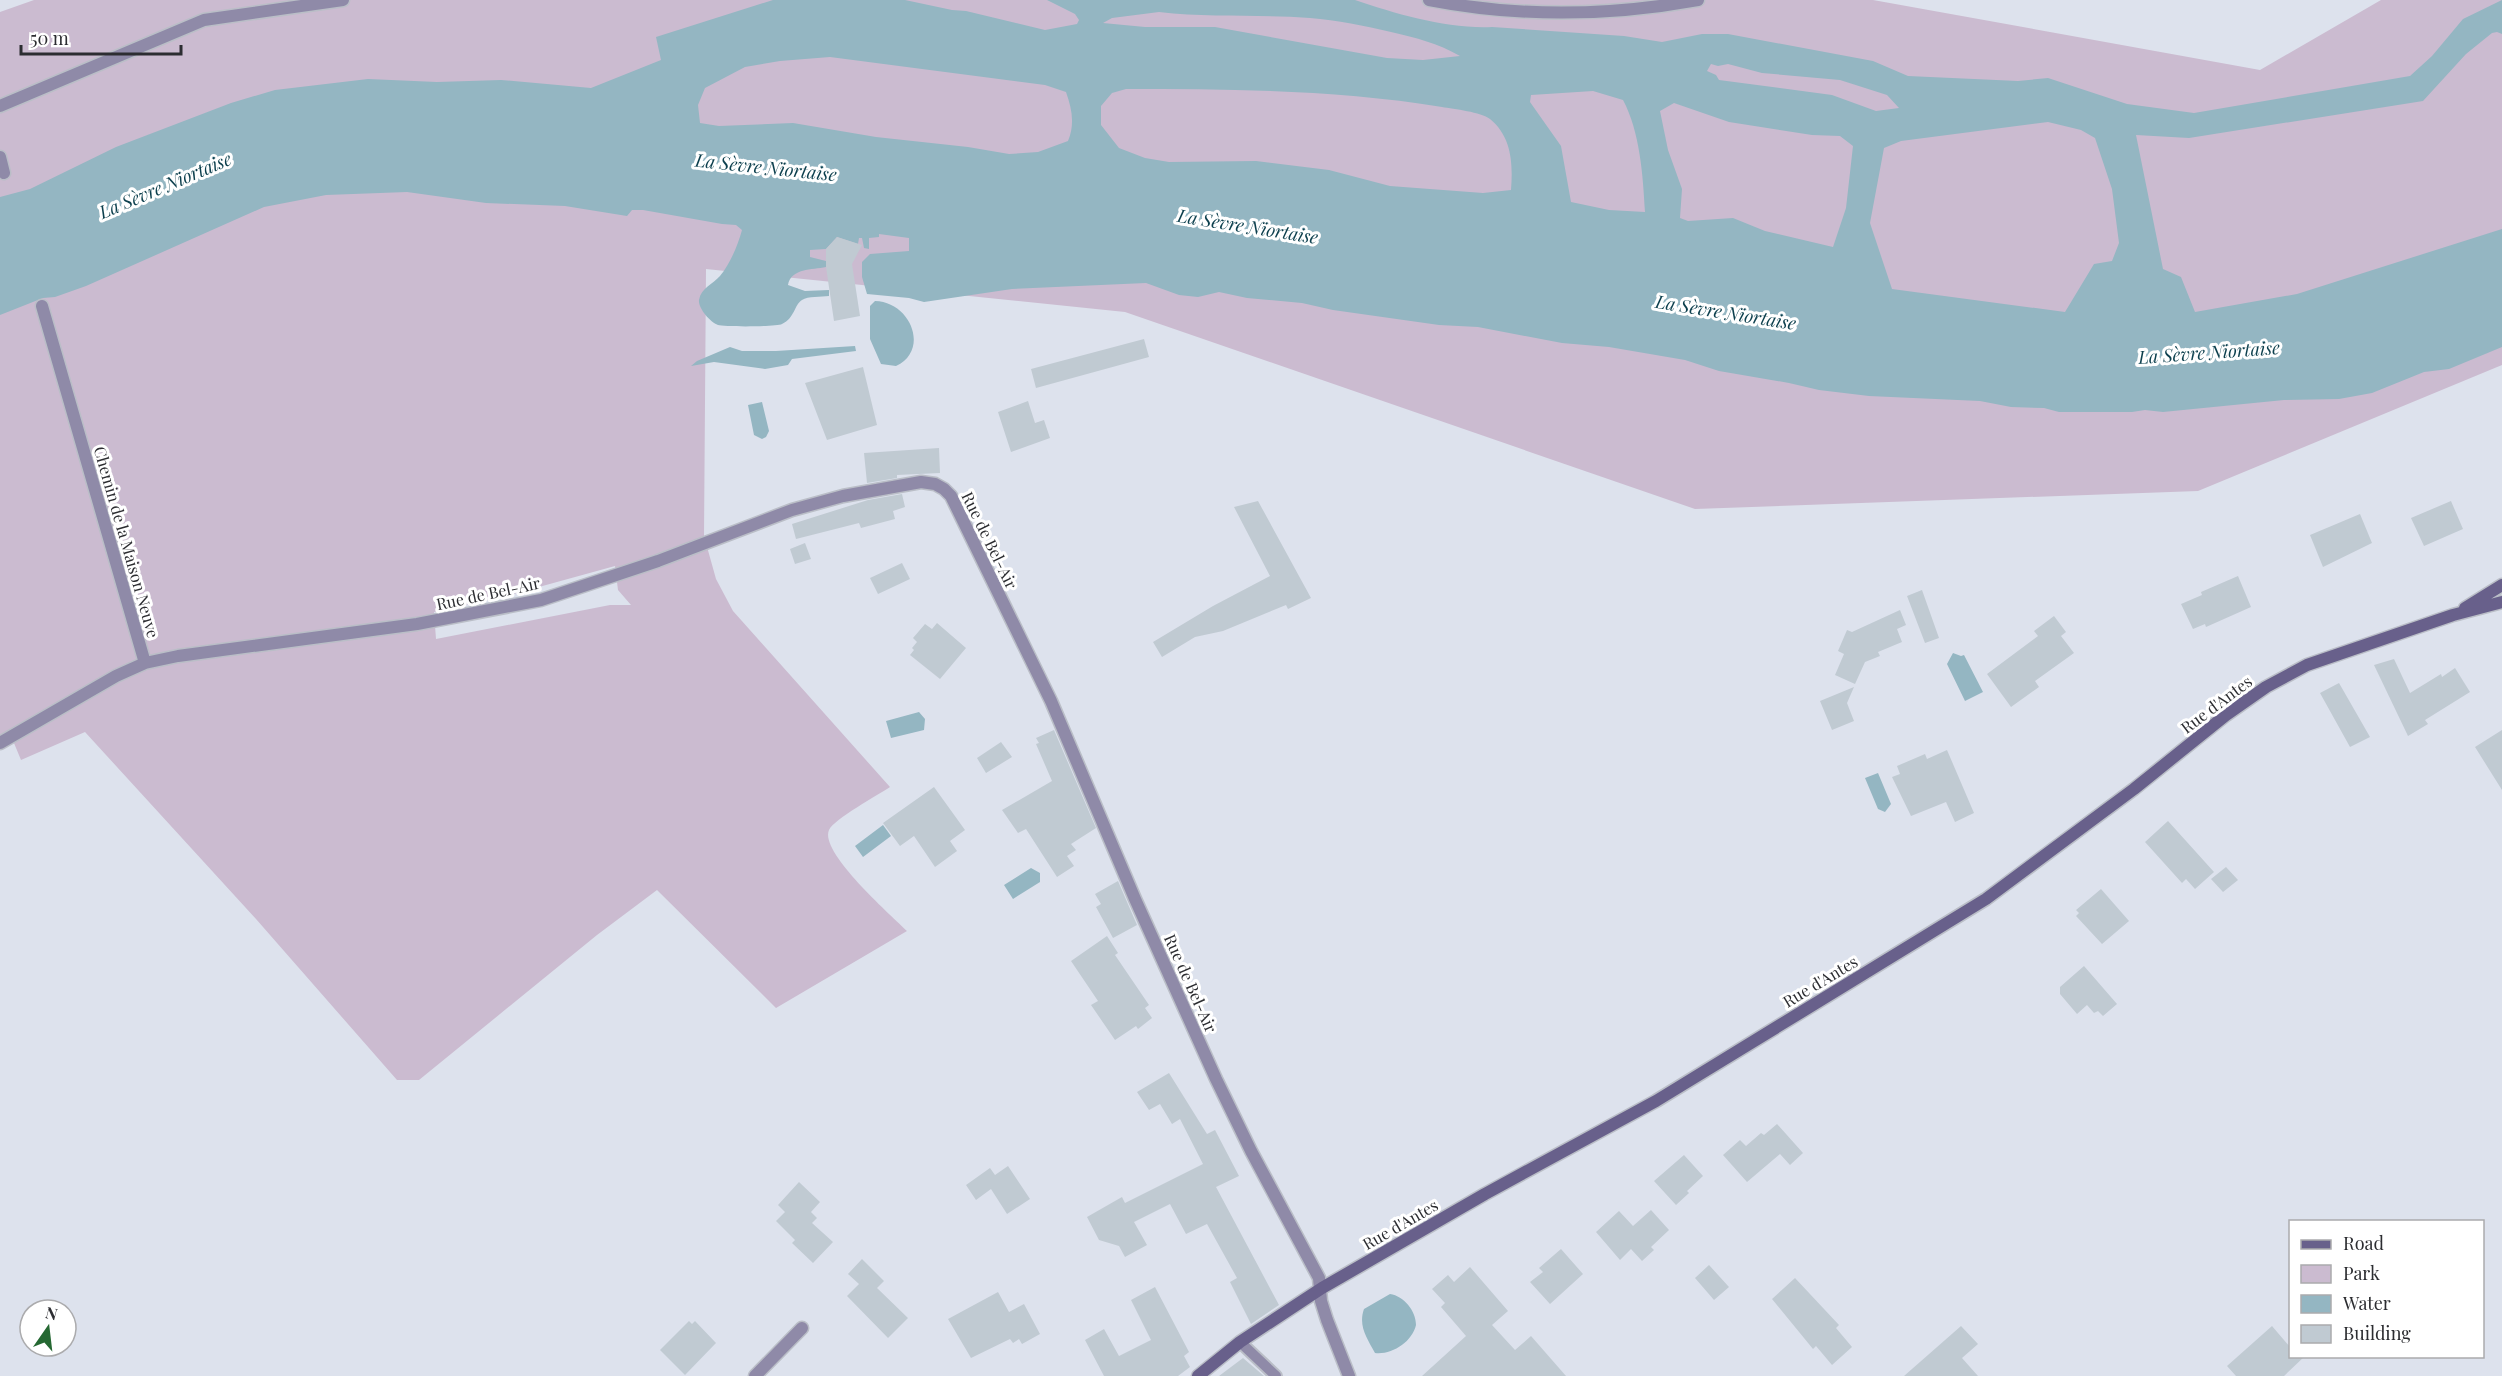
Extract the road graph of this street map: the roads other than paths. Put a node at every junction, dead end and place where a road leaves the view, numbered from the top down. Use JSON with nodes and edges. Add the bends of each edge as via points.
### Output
{"nodes":[{"id":1,"x":343,"y":0,"type":"edge"},
{"id":2,"x":1429,"y":0,"type":"edge"},
{"id":3,"x":1698,"y":0,"type":"edge"},
{"id":4,"x":0,"y":106,"type":"edge"},
{"id":5,"x":0,"y":157,"type":"edge"},
{"id":6,"x":4,"y":173,"type":"dead end"},
{"id":7,"x":42,"y":306,"type":"dead end"},
{"id":8,"x":2502,"y":585,"type":"edge"},
{"id":9,"x":2502,"y":602,"type":"edge"},
{"id":10,"x":2453,"y":615,"type":"junction"},
{"id":11,"x":145,"y":663,"type":"junction"},
{"id":12,"x":0,"y":743,"type":"edge"},
{"id":13,"x":1322,"y":1288,"type":"junction"},
{"id":14,"x":802,"y":1328,"type":"dead end"},
{"id":15,"x":1240,"y":1342,"type":"junction"},
{"id":16,"x":755,"y":1376,"type":"edge"},
{"id":17,"x":1198,"y":1376,"type":"edge"},
{"id":18,"x":1276,"y":1376,"type":"edge"},
{"id":19,"x":1349,"y":1376,"type":"edge"}],
"edges":[{"from":1,"to":4,"type":"street","via":[[204,20]]},
{"from":2,"to":3,"type":"street","via":[[1511,11],[1613,11]]},
{"from":5,"to":6,"type":"street"},
{"from":7,"to":11,"type":"street","name":"Chemin de la Maison Neuve"},
{"from":8,"to":10,"type":"street","name":"Rue d'Antes"},
{"from":9,"to":10,"type":"street","name":"Rue d'Antes"},
{"from":10,"to":13,"type":"street","name":"Rue d'Antes","via":[[2307,665],[2266,687],[1986,900],[1656,1101]]},
{"from":11,"to":12,"type":"street","name":"Chemin de la Maison Neuve"},
{"from":11,"to":13,"type":"street","name":"Rue de Bel-Air","via":[[417,624],[541,600],[843,496],[921,482],[945,489],[1051,701],[1216,1079]]},
{"from":13,"to":15,"type":"street","name":"Rue d'Antes"},
{"from":13,"to":19,"type":"street","name":"Rue de Bel-Air","via":[[1321,1301]]},
{"from":14,"to":16,"type":"street"},
{"from":15,"to":17,"type":"street","name":"Rue d'Antes"},
{"from":15,"to":18,"type":"lane"}]}
